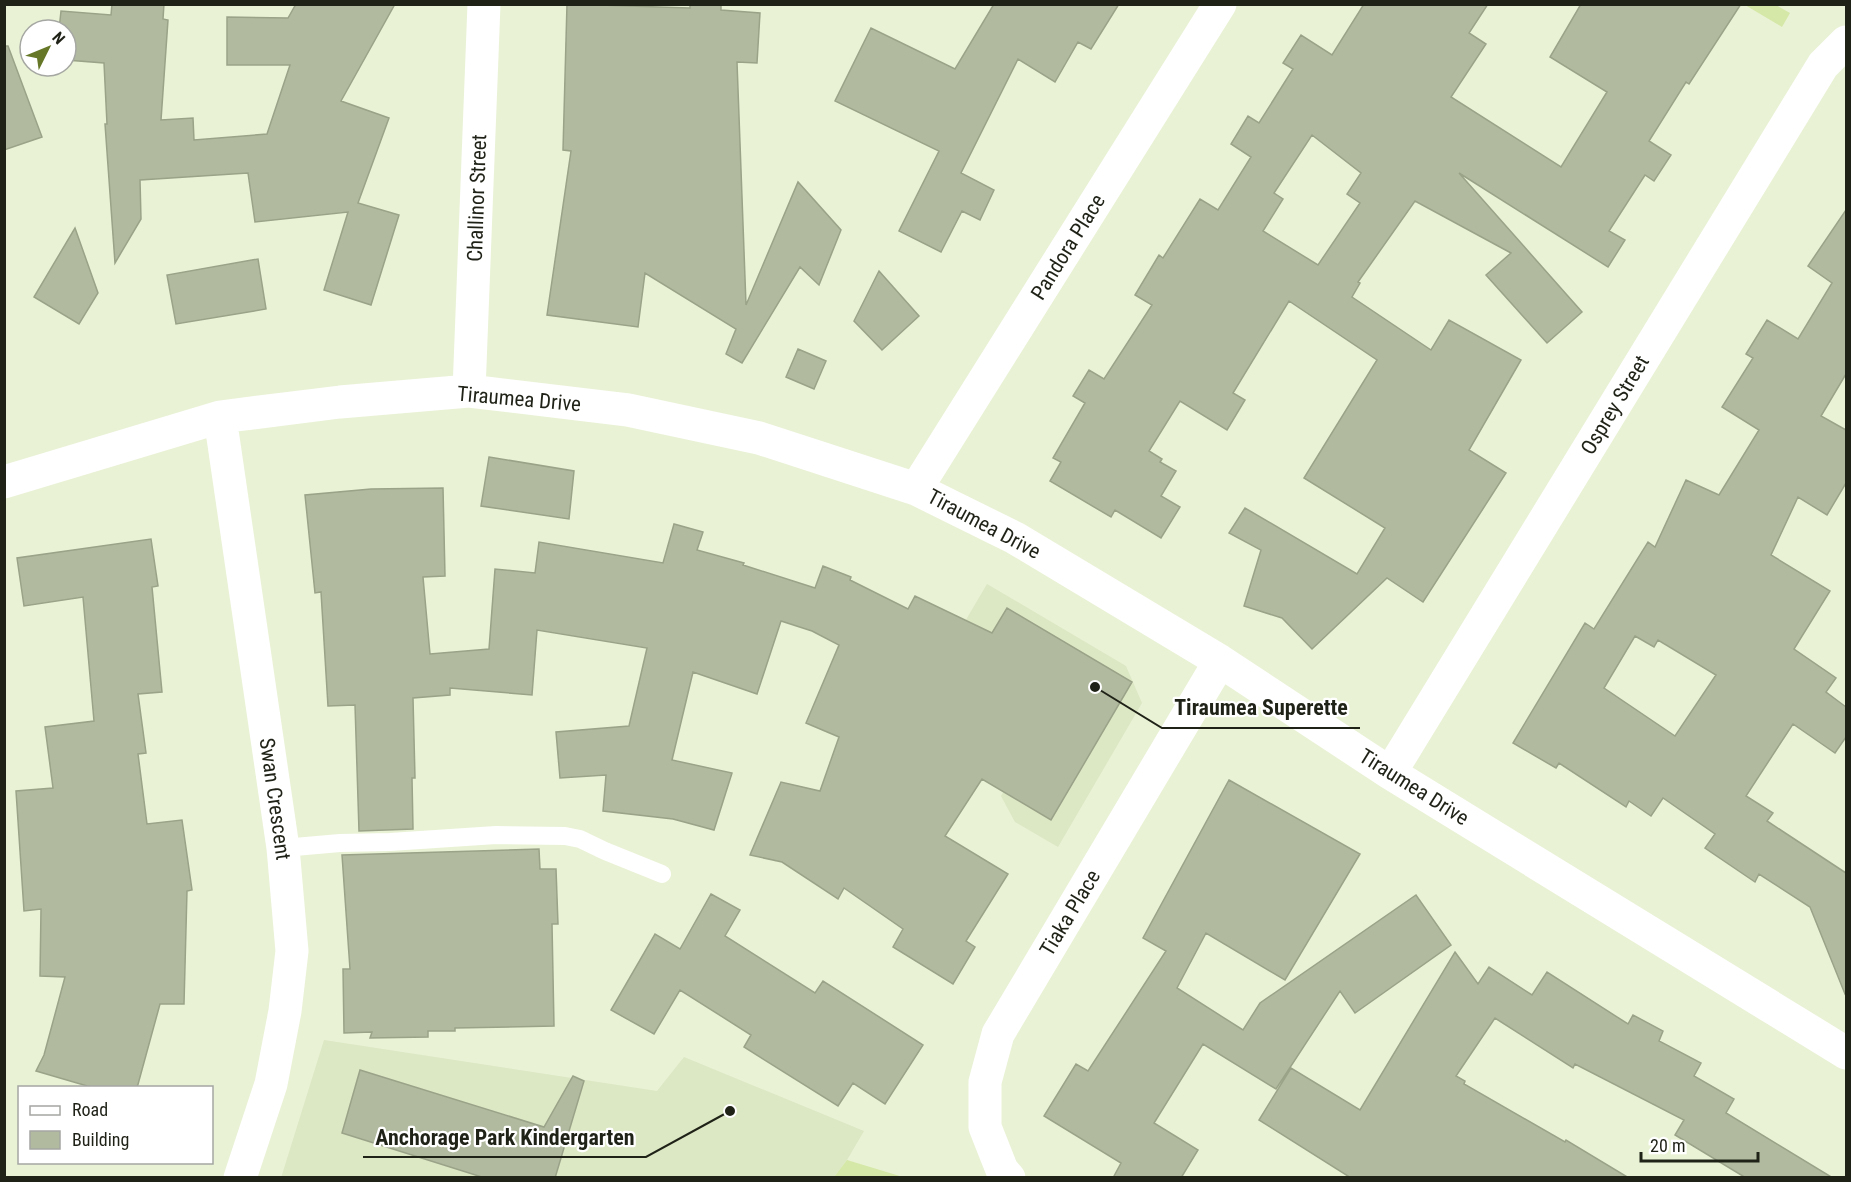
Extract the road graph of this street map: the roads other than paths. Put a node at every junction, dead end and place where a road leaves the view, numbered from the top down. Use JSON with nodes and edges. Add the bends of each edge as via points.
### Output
{"nodes":[{"id":1,"x":484,"y":4,"type":"edge"},
{"id":2,"x":1220,"y":4,"type":"edge"},
{"id":3,"x":1846,"y":42,"type":"edge"},
{"id":4,"x":470,"y":391,"type":"junction"},
{"id":5,"x":219,"y":417,"type":"junction"},
{"id":6,"x":4,"y":482,"type":"edge"},
{"id":7,"x":916,"y":489,"type":"junction"},
{"id":8,"x":1220,"y":661,"type":"junction"},
{"id":9,"x":1390,"y":773,"type":"junction"},
{"id":10,"x":283,"y":849,"type":"junction"},
{"id":11,"x":662,"y":874,"type":"dead end"},
{"id":12,"x":1846,"y":1053,"type":"edge"},
{"id":13,"x":240,"y":1178,"type":"edge"},
{"id":14,"x":1009,"y":1178,"type":"edge"}],
"edges":[{"from":1,"to":4,"type":"street","name":"Challinor Street"},
{"from":2,"to":7,"type":"street","name":"Pandora Place"},
{"from":3,"to":9,"type":"street","name":"Osprey Street","via":[[1823,65]]},
{"from":4,"to":5,"type":"street","name":"Tiraumea Drive"},
{"from":4,"to":7,"type":"street","name":"Tiraumea Drive","via":[[628,410],[759,438]]},
{"from":5,"to":6,"type":"street","name":"Tiraumea Drive"},
{"from":5,"to":10,"type":"street","name":"Swan Crescent"},
{"from":7,"to":8,"type":"street","name":"Tiraumea Drive","via":[[1016,538]]},
{"from":8,"to":9,"type":"street","name":"Tiraumea Drive"},
{"from":8,"to":14,"type":"street","name":"Tiaka Place","via":[[998,1034],[985,1083],[985,1127]]},
{"from":9,"to":12,"type":"street","name":"Tiraumea Drive"},
{"from":10,"to":11,"type":"lane","via":[[496,835],[565,836]]},
{"from":10,"to":13,"type":"street","name":"Swan Crescent","via":[[292,951],[285,1011],[271,1083]]}]}
